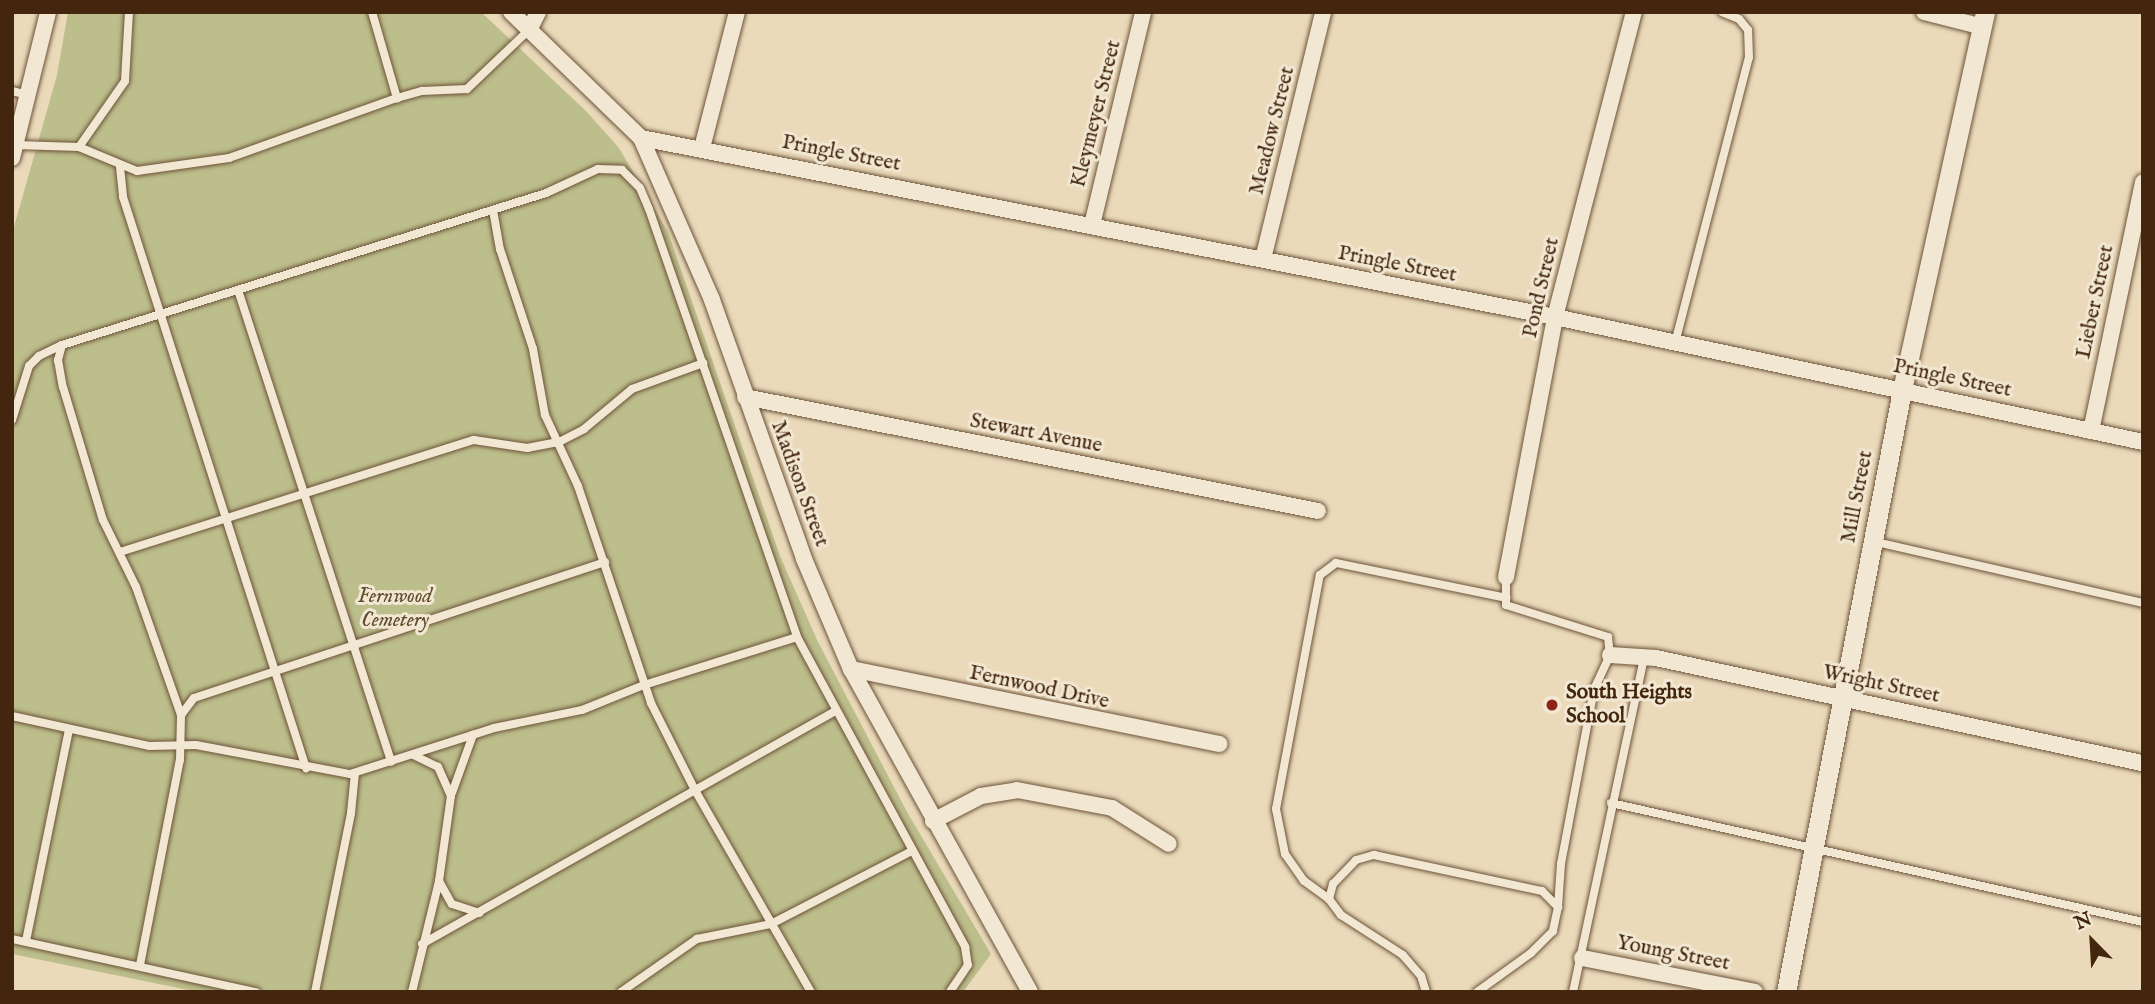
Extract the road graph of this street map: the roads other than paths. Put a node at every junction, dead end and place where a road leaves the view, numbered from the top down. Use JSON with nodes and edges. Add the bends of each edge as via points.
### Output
{"nodes":[{"id":1,"x":48,"y":12,"type":"edge"},
{"id":2,"x":129,"y":12,"type":"edge"},
{"id":3,"x":372,"y":12,"type":"edge"},
{"id":4,"x":511,"y":12,"type":"edge"},
{"id":5,"x":538,"y":12,"type":"edge"},
{"id":6,"x":737,"y":12,"type":"edge"},
{"id":7,"x":1143,"y":12,"type":"edge"},
{"id":8,"x":1323,"y":12,"type":"edge"},
{"id":9,"x":1634,"y":12,"type":"edge"},
{"id":10,"x":1722,"y":12,"type":"edge"},
{"id":11,"x":1924,"y":12,"type":"edge"},
{"id":12,"x":1984,"y":20,"type":"edge"},
{"id":13,"x":529,"y":30,"type":"junction"},
{"id":14,"x":20,"y":93,"type":"edge"},
{"id":15,"x":397,"y":98,"type":"junction"},
{"id":16,"x":641,"y":138,"type":"junction"},
{"id":17,"x":79,"y":147,"type":"junction"},
{"id":18,"x":702,"y":148,"type":"junction"},
{"id":19,"x":14,"y":152,"type":"edge"},
{"id":20,"x":120,"y":167,"type":"junction"},
{"id":21,"x":2143,"y":182,"type":"edge"},
{"id":22,"x":493,"y":210,"type":"junction"},
{"id":23,"x":1092,"y":225,"type":"junction"},
{"id":24,"x":1263,"y":260,"type":"junction"},
{"id":25,"x":238,"y":290,"type":"junction"},
{"id":26,"x":161,"y":315,"type":"junction"},
{"id":27,"x":1555,"y":317,"type":"junction"},
{"id":28,"x":1675,"y":343,"type":"junction"},
{"id":29,"x":62,"y":345,"type":"junction"},
{"id":30,"x":703,"y":363,"type":"junction"},
{"id":31,"x":1902,"y":390,"type":"junction"},
{"id":32,"x":745,"y":397,"type":"junction"},
{"id":33,"x":12,"y":420,"type":"edge"},
{"id":34,"x":2091,"y":431,"type":"junction"},
{"id":35,"x":559,"y":442,"type":"junction"},
{"id":36,"x":2143,"y":442,"type":"edge"},
{"id":37,"x":304,"y":495,"type":"junction"},
{"id":38,"x":1318,"y":511,"type":"dead end"},
{"id":39,"x":227,"y":520,"type":"junction"},
{"id":40,"x":1872,"y":541,"type":"junction"},
{"id":41,"x":120,"y":552,"type":"junction"},
{"id":42,"x":605,"y":562,"type":"junction"},
{"id":43,"x":1506,"y":577,"type":"joint"},
{"id":44,"x":1506,"y":598,"type":"junction"},
{"id":45,"x":2143,"y":603,"type":"edge"},
{"id":46,"x":797,"y":637,"type":"junction"},
{"id":47,"x":354,"y":646,"type":"junction"},
{"id":48,"x":1610,"y":655,"type":"junction"},
{"id":49,"x":1644,"y":657,"type":"junction"},
{"id":50,"x":851,"y":668,"type":"junction"},
{"id":51,"x":276,"y":671,"type":"junction"},
{"id":52,"x":644,"y":685,"type":"junction"},
{"id":53,"x":1846,"y":699,"type":"junction"},
{"id":54,"x":834,"y":712,"type":"junction"},
{"id":55,"x":181,"y":715,"type":"junction"},
{"id":56,"x":12,"y":716,"type":"edge"},
{"id":57,"x":68,"y":729,"type":"junction"},
{"id":58,"x":473,"y":735,"type":"junction"},
{"id":59,"x":1219,"y":744,"type":"dead end"},
{"id":60,"x":182,"y":746,"type":"junction"},
{"id":61,"x":413,"y":755,"type":"junction"},
{"id":62,"x":391,"y":762,"type":"junction"},
{"id":63,"x":2143,"y":763,"type":"edge"},
{"id":64,"x":306,"y":768,"type":"junction"},
{"id":65,"x":355,"y":773,"type":"junction"},
{"id":66,"x":696,"y":792,"type":"junction"},
{"id":67,"x":451,"y":796,"type":"junction"},
{"id":68,"x":1611,"y":803,"type":"junction"},
{"id":69,"x":933,"y":821,"type":"junction"},
{"id":70,"x":1169,"y":844,"type":"dead end"},
{"id":71,"x":1815,"y":849,"type":"junction"},
{"id":72,"x":912,"y":851,"type":"junction"},
{"id":73,"x":439,"y":881,"type":"junction"},
{"id":74,"x":1329,"y":899,"type":"junction"},
{"id":75,"x":1558,"y":907,"type":"junction"},
{"id":76,"x":480,"y":913,"type":"junction"},
{"id":77,"x":2143,"y":922,"type":"edge"},
{"id":78,"x":771,"y":924,"type":"junction"},
{"id":79,"x":12,"y":939,"type":"edge"},
{"id":80,"x":26,"y":941,"type":"junction"},
{"id":81,"x":422,"y":944,"type":"junction"},
{"id":82,"x":1583,"y":958,"type":"junction"},
{"id":83,"x":139,"y":965,"type":"junction"},
{"id":84,"x":256,"y":992,"type":"edge"},
{"id":85,"x":315,"y":992,"type":"edge"},
{"id":86,"x":412,"y":992,"type":"edge"},
{"id":87,"x":621,"y":992,"type":"edge"},
{"id":88,"x":811,"y":992,"type":"edge"},
{"id":89,"x":950,"y":992,"type":"edge"},
{"id":90,"x":1030,"y":992,"type":"edge"},
{"id":91,"x":1426,"y":992,"type":"edge"},
{"id":92,"x":1477,"y":992,"type":"edge"},
{"id":93,"x":1573,"y":992,"type":"edge"},
{"id":94,"x":1755,"y":992,"type":"edge"},
{"id":95,"x":1786,"y":992,"type":"edge"}],
"edges":[{"from":1,"to":14,"type":"street"},
{"from":2,"to":17,"type":"lane","via":[[125,81]]},
{"from":3,"to":15,"type":"lane"},
{"from":4,"to":13,"type":"street","name":"Madison Street"},
{"from":5,"to":13,"type":"street"},
{"from":6,"to":18,"type":"street"},
{"from":7,"to":23,"type":"street","name":"Kleymeyer Street"},
{"from":8,"to":24,"type":"street","name":"Meadow Street"},
{"from":9,"to":27,"type":"street","name":"Pond Street"},
{"from":10,"to":28,"type":"lane","via":[[1739,19],[1748,30],[1749,57]]},
{"from":11,"to":12,"type":"street"},
{"from":12,"to":31,"type":"street","name":"Mill Street"},
{"from":13,"to":15,"type":"lane","via":[[467,89],[422,91]]},
{"from":13,"to":16,"type":"street","name":"Madison Street"},
{"from":14,"to":19,"type":"street"},
{"from":15,"to":20,"type":"lane","via":[[229,158],[156,171]]},
{"from":16,"to":18,"type":"street","name":"Pringle Street"},
{"from":16,"to":32,"type":"street","name":"Madison Street","via":[[712,300]]},
{"from":17,"to":19,"type":"lane"},
{"from":17,"to":20,"type":"lane"},
{"from":18,"to":23,"type":"street","name":"Pringle Street"},
{"from":20,"to":26,"type":"lane","via":[[123,197]]},
{"from":21,"to":34,"type":"street","name":"Lieber Street"},
{"from":22,"to":25,"type":"lane"},
{"from":22,"to":30,"type":"lane","via":[[546,194],[598,169],[622,170],[640,188],[649,209]]},
{"from":22,"to":35,"type":"lane","via":[[500,249],[533,349],[545,415]]},
{"from":23,"to":24,"type":"street","name":"Pringle Street"},
{"from":24,"to":27,"type":"street","name":"Pringle Street"},
{"from":25,"to":26,"type":"lane"},
{"from":25,"to":37,"type":"lane"},
{"from":26,"to":29,"type":"lane"},
{"from":26,"to":39,"type":"lane"},
{"from":27,"to":28,"type":"street","name":"Pringle Street"},
{"from":27,"to":43,"type":"street","name":"Pond Street"},
{"from":28,"to":31,"type":"street","name":"Pringle Street"},
{"from":29,"to":33,"type":"lane","via":[[29,366]]},
{"from":29,"to":41,"type":"lane","via":[[58,360],[63,387],[103,520]]},
{"from":30,"to":35,"type":"lane","via":[[632,389],[584,429]]},
{"from":30,"to":46,"type":"lane"},
{"from":31,"to":34,"type":"street","name":"Pringle Street"},
{"from":31,"to":40,"type":"street","name":"Mill Street"},
{"from":32,"to":38,"type":"street","name":"Stewart Avenue"},
{"from":32,"to":50,"type":"street","name":"Madison Street"},
{"from":34,"to":36,"type":"street","name":"Pringle Street"},
{"from":35,"to":37,"type":"lane","via":[[527,447],[474,440]]},
{"from":35,"to":42,"type":"lane"},
{"from":37,"to":39,"type":"lane"},
{"from":37,"to":47,"type":"lane"},
{"from":39,"to":41,"type":"lane"},
{"from":39,"to":51,"type":"lane"},
{"from":40,"to":45,"type":"lane"},
{"from":40,"to":53,"type":"street","name":"Mill Street"},
{"from":41,"to":55,"type":"lane"},
{"from":42,"to":47,"type":"lane"},
{"from":42,"to":52,"type":"lane"},
{"from":43,"to":44,"type":"lane"},
{"from":44,"to":48,"type":"lane","via":[[1506,605],[1608,637]]},
{"from":44,"to":74,"type":"lane","via":[[1336,563],[1320,575],[1276,809],[1285,854],[1304,881]]},
{"from":46,"to":52,"type":"lane"},
{"from":46,"to":54,"type":"lane"},
{"from":47,"to":51,"type":"lane"},
{"from":47,"to":62,"type":"lane"},
{"from":48,"to":49,"type":"street","name":"Wright Street"},
{"from":48,"to":75,"type":"lane","via":[[1594,689],[1561,864]]},
{"from":49,"to":53,"type":"street","name":"Wright Street"},
{"from":49,"to":68,"type":"lane"},
{"from":50,"to":59,"type":"street","name":"Fernwood Drive"},
{"from":50,"to":69,"type":"street","name":"Madison Street"},
{"from":51,"to":55,"type":"lane","via":[[200,695]]},
{"from":51,"to":64,"type":"lane"},
{"from":52,"to":58,"type":"lane","via":[[582,710]]},
{"from":52,"to":66,"type":"lane"},
{"from":53,"to":63,"type":"street","name":"Wright Street"},
{"from":53,"to":71,"type":"street","name":"Mill Street"},
{"from":54,"to":66,"type":"lane"},
{"from":54,"to":72,"type":"lane"},
{"from":55,"to":60,"type":"lane"},
{"from":56,"to":57,"type":"lane"},
{"from":57,"to":60,"type":"lane","via":[[150,746]]},
{"from":57,"to":80,"type":"lane"},
{"from":58,"to":61,"type":"lane"},
{"from":58,"to":67,"type":"lane"},
{"from":60,"to":64,"type":"lane"},
{"from":60,"to":83,"type":"lane"},
{"from":61,"to":62,"type":"lane"},
{"from":61,"to":67,"type":"lane","via":[[438,767]]},
{"from":62,"to":65,"type":"lane"},
{"from":64,"to":65,"type":"lane"},
{"from":65,"to":85,"type":"lane"},
{"from":66,"to":76,"type":"lane"},
{"from":66,"to":78,"type":"lane"},
{"from":67,"to":73,"type":"lane"},
{"from":68,"to":71,"type":"lane"},
{"from":68,"to":82,"type":"lane"},
{"from":69,"to":70,"type":"street","via":[[981,796],[1017,790],[1112,808]]},
{"from":69,"to":90,"type":"street","name":"Madison Street"},
{"from":71,"to":77,"type":"lane"},
{"from":71,"to":95,"type":"street","name":"Mill Street"},
{"from":72,"to":78,"type":"lane"},
{"from":72,"to":89,"type":"lane","via":[[968,956],[965,972]]},
{"from":73,"to":76,"type":"lane","via":[[452,904]]},
{"from":73,"to":81,"type":"lane"},
{"from":74,"to":75,"type":"lane","via":[[1333,884],[1346,869],[1356,860],[1374,855],[1542,891]]},
{"from":74,"to":91,"type":"lane","via":[[1341,915],[1403,955],[1421,976]]},
{"from":75,"to":92,"type":"lane","via":[[1553,931]]},
{"from":76,"to":81,"type":"lane"},
{"from":78,"to":87,"type":"lane","via":[[697,939]]},
{"from":78,"to":88,"type":"lane"},
{"from":79,"to":80,"type":"lane"},
{"from":80,"to":83,"type":"lane"},
{"from":81,"to":86,"type":"lane"},
{"from":82,"to":93,"type":"lane"},
{"from":82,"to":94,"type":"street","name":"Young Street"},
{"from":83,"to":84,"type":"lane"}]}
